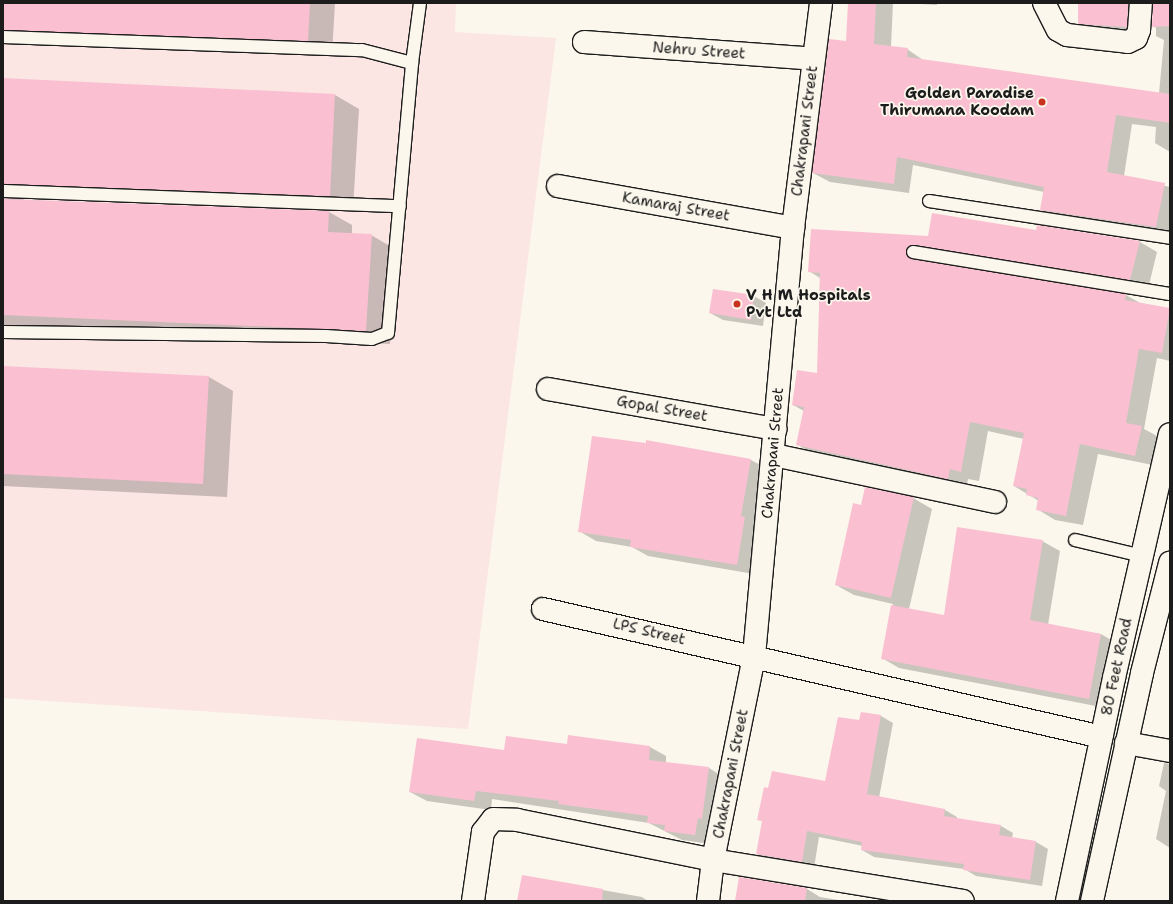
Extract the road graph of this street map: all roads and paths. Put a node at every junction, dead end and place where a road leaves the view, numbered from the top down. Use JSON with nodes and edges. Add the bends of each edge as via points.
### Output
{"nodes":[{"id":1,"x":420,"y":3,"type":"edge"},
{"id":2,"x":821,"y":3,"type":"edge"},
{"id":3,"x":1044,"y":3,"type":"edge"},
{"id":4,"x":1141,"y":3,"type":"edge"},
{"id":5,"x":3,"y":37,"type":"edge"},
{"id":6,"x":584,"y":42,"type":"dead end"},
{"id":7,"x":813,"y":59,"type":"junction"},
{"id":8,"x":412,"y":63,"type":"junction"},
{"id":9,"x":558,"y":186,"type":"dead end"},
{"id":10,"x":3,"y":191,"type":"edge"},
{"id":11,"x":929,"y":202,"type":"dead end"},
{"id":12,"x":400,"y":206,"type":"junction"},
{"id":13,"x":793,"y":228,"type":"junction"},
{"id":14,"x":1170,"y":238,"type":"edge"},
{"id":15,"x":913,"y":252,"type":"dead end"},
{"id":16,"x":1170,"y":294,"type":"edge"},
{"id":17,"x":3,"y":332,"type":"edge"},
{"id":18,"x":548,"y":389,"type":"dead end"},
{"id":19,"x":776,"y":429,"type":"junction"},
{"id":20,"x":1170,"y":434,"type":"edge"},
{"id":21,"x":774,"y":455,"type":"junction"},
{"id":22,"x":995,"y":502,"type":"dead end"},
{"id":23,"x":1075,"y":540,"type":"dead end"},
{"id":24,"x":1142,"y":556,"type":"junction"},
{"id":25,"x":1170,"y":563,"type":"edge"},
{"id":26,"x":543,"y":609,"type":"dead end"},
{"id":27,"x":754,"y":656,"type":"junction"},
{"id":28,"x":1102,"y":737,"type":"junction"},
{"id":29,"x":1126,"y":743,"type":"junction"},
{"id":30,"x":1170,"y":751,"type":"edge"},
{"id":31,"x":714,"y":860,"type":"junction"},
{"id":32,"x":473,"y":901,"type":"edge"},
{"id":33,"x":708,"y":901,"type":"edge"},
{"id":34,"x":963,"y":901,"type":"edge"},
{"id":35,"x":1067,"y":901,"type":"edge"},
{"id":36,"x":1092,"y":901,"type":"edge"}],
"edges":[{"from":1,"to":8,"type":"lane"},
{"from":2,"to":7,"type":"street","name":"Chakrapani Street"},
{"from":3,"to":4,"type":"street","via":[[1058,30],[1067,35],[1128,42],[1136,38],[1139,30]]},
{"from":5,"to":8,"type":"lane","via":[[362,50]]},
{"from":6,"to":7,"type":"street","name":"Nehru Street"},
{"from":7,"to":13,"type":"street","name":"Chakrapani Street"},
{"from":8,"to":12,"type":"lane"},
{"from":9,"to":13,"type":"street","name":"Kamaraj Street"},
{"from":10,"to":12,"type":"lane"},
{"from":11,"to":14,"type":"lane"},
{"from":12,"to":17,"type":"lane","via":[[388,333],[372,339],[326,336]]},
{"from":13,"to":19,"type":"street","name":"Chakrapani Street"},
{"from":15,"to":16,"type":"lane"},
{"from":18,"to":19,"type":"street","name":"Gopal Street"},
{"from":19,"to":21,"type":"street","name":"Chakrapani Street"},
{"from":20,"to":24,"type":"street","name":"80 Feet Road"},
{"from":21,"to":22,"type":"street"},
{"from":21,"to":27,"type":"street","name":"Chakrapani Street"},
{"from":23,"to":24,"type":"lane"},
{"from":24,"to":28,"type":"street","name":"80 Feet Road"},
{"from":25,"to":29,"type":"street","name":"80 Feet Road"},
{"from":26,"to":27,"type":"street","name":"LPS Street"},
{"from":27,"to":28,"type":"street","name":"LPS Street"},
{"from":27,"to":31,"type":"street","name":"Chakrapani Street"},
{"from":28,"to":35,"type":"street","name":"80 Feet Road"},
{"from":29,"to":30,"type":"street"},
{"from":29,"to":36,"type":"street","name":"80 Feet Road"},
{"from":31,"to":32,"type":"street","via":[[517,820],[493,819],[483,832]]},
{"from":31,"to":33,"type":"street","name":"Chakrapani Street"},
{"from":31,"to":34,"type":"street"}]}
